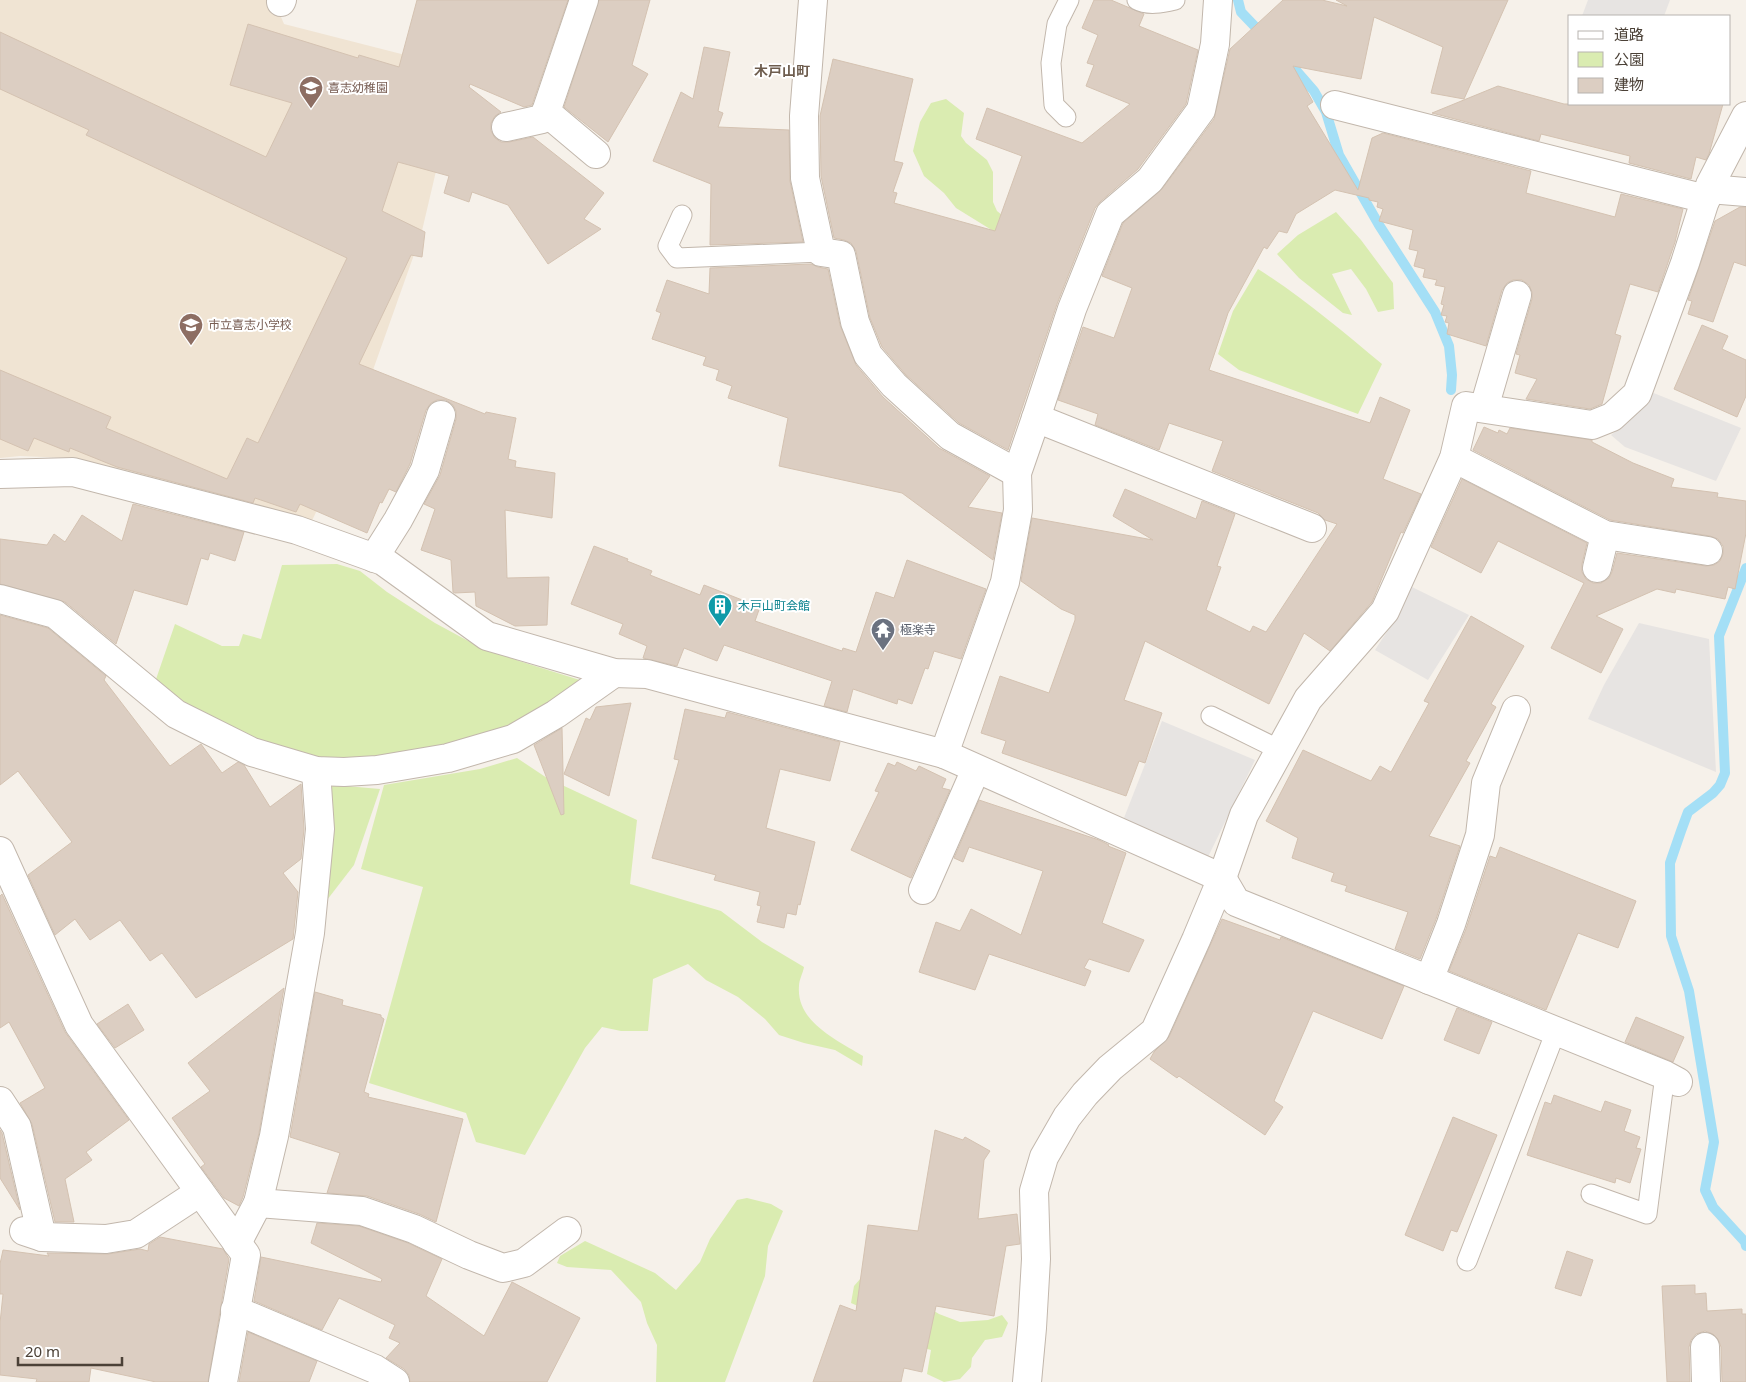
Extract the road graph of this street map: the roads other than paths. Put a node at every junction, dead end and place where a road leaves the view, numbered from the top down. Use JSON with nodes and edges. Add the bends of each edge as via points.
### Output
{"nodes":[{"id":1,"x":584,"y":0,"type":"edge"},
{"id":2,"x":813,"y":0,"type":"edge"},
{"id":3,"x":1069,"y":0,"type":"edge"},
{"id":4,"x":1137,"y":0,"type":"edge"},
{"id":5,"x":1175,"y":0,"type":"edge"},
{"id":6,"x":1218,"y":0,"type":"edge"},
{"id":7,"x":1335,"y":105,"type":"dead end"},
{"id":8,"x":546,"y":112,"type":"junction"},
{"id":9,"x":1746,"y":116,"type":"edge"},
{"id":10,"x":1066,"y":117,"type":"dead end"},
{"id":11,"x":506,"y":127,"type":"dead end"},
{"id":12,"x":596,"y":154,"type":"dead end"},
{"id":13,"x":1746,"y":192,"type":"edge"},
{"id":14,"x":1708,"y":194,"type":"junction"},
{"id":15,"x":682,"y":214,"type":"dead end"},
{"id":16,"x":821,"y":252,"type":"junction"},
{"id":17,"x":1517,"y":295,"type":"dead end"},
{"id":18,"x":1484,"y":408,"type":"junction"},
{"id":19,"x":441,"y":415,"type":"dead end"},
{"id":20,"x":1036,"y":418,"type":"junction"},
{"id":21,"x":1454,"y":458,"type":"junction"},
{"id":22,"x":1017,"y":473,"type":"junction"},
{"id":23,"x":0,"y":474,"type":"edge"},
{"id":24,"x":1312,"y":528,"type":"dead end"},
{"id":25,"x":1605,"y":535,"type":"junction"},
{"id":26,"x":1708,"y":551,"type":"dead end"},
{"id":27,"x":374,"y":558,"type":"junction"},
{"id":28,"x":1597,"y":568,"type":"dead end"},
{"id":29,"x":0,"y":599,"type":"edge"},
{"id":30,"x":614,"y":673,"type":"junction"},
{"id":31,"x":1516,"y":710,"type":"dead end"},
{"id":32,"x":1211,"y":716,"type":"dead end"},
{"id":33,"x":1280,"y":750,"type":"junction"},
{"id":34,"x":944,"y":754,"type":"junction"},
{"id":35,"x":976,"y":769,"type":"junction"},
{"id":36,"x":316,"y":771,"type":"junction"},
{"id":37,"x":0,"y":851,"type":"edge"},
{"id":38,"x":1222,"y":878,"type":"junction"},
{"id":39,"x":923,"y":890,"type":"dead end"},
{"id":40,"x":1429,"y":980,"type":"junction"},
{"id":41,"x":1556,"y":1031,"type":"junction"},
{"id":42,"x":1672,"y":1079,"type":"joint"},
{"id":43,"x":0,"y":1101,"type":"edge"},
{"id":44,"x":200,"y":1192,"type":"junction"},
{"id":45,"x":1591,"y":1194,"type":"dead end"},
{"id":46,"x":258,"y":1204,"type":"junction"},
{"id":47,"x":567,"y":1232,"type":"dead end"},
{"id":48,"x":237,"y":1243,"type":"junction"},
{"id":49,"x":1467,"y":1260,"type":"dead end"},
{"id":50,"x":235,"y":1310,"type":"junction"},
{"id":51,"x":1705,"y":1347,"type":"dead end"},
{"id":52,"x":223,"y":1382,"type":"edge"},
{"id":53,"x":395,"y":1382,"type":"edge"},
{"id":54,"x":1027,"y":1382,"type":"edge"},
{"id":55,"x":1706,"y":1382,"type":"edge"}],
"edges":[{"from":1,"to":8,"type":"street"},
{"from":2,"to":16,"type":"street","via":[[804,116],[806,178]]},
{"from":3,"to":10,"type":"lane","via":[[1057,24],[1051,63],[1054,105]]},
{"from":4,"to":5,"type":"lane","via":[[1158,4]]},
{"from":6,"to":20,"type":"street","via":[[1215,44],[1201,110],[1150,180],[1110,214],[1072,309]]},
{"from":7,"to":14,"type":"street"},
{"from":8,"to":11,"type":"street","via":[[542,119]]},
{"from":8,"to":12,"type":"street"},
{"from":9,"to":14,"type":"street"},
{"from":13,"to":14,"type":"street"},
{"from":14,"to":18,"type":"street","via":[[1637,394],[1612,417],[1592,425]]},
{"from":15,"to":16,"type":"lane","via":[[668,246],[677,258]]},
{"from":16,"to":22,"type":"street","via":[[841,255],[855,322],[868,355],[894,385],[950,436]]},
{"from":17,"to":18,"type":"street"},
{"from":18,"to":21,"type":"street","via":[[1466,406]]},
{"from":19,"to":27,"type":"street","via":[[425,470]]},
{"from":20,"to":22,"type":"street"},
{"from":20,"to":24,"type":"street"},
{"from":21,"to":25,"type":"street"},
{"from":21,"to":33,"type":"street","via":[[1385,611],[1308,699]]},
{"from":22,"to":34,"type":"street","via":[[1018,510],[1004,582]]},
{"from":23,"to":27,"type":"street","via":[[73,472],[298,530]]},
{"from":25,"to":26,"type":"street"},
{"from":25,"to":28,"type":"street"},
{"from":27,"to":30,"type":"street","via":[[383,561],[488,636]]},
{"from":29,"to":36,"type":"street","via":[[55,614],[176,714],[252,752]]},
{"from":30,"to":34,"type":"street","via":[[646,674]]},
{"from":30,"to":36,"type":"street","via":[[556,714],[513,739],[448,758],[377,770]]},
{"from":31,"to":40,"type":"street","via":[[1486,782],[1480,835]]},
{"from":32,"to":33,"type":"lane"},
{"from":33,"to":38,"type":"street","via":[[1244,815]]},
{"from":34,"to":35,"type":"street"},
{"from":35,"to":38,"type":"street"},
{"from":35,"to":39,"type":"street"},
{"from":36,"to":46,"type":"street","via":[[320,829],[310,933],[274,1136]]},
{"from":37,"to":44,"type":"street","via":[[79,1025]]},
{"from":38,"to":40,"type":"street","via":[[1236,902]]},
{"from":38,"to":54,"type":"street","via":[[1155,1031],[1110,1068],[1085,1094],[1067,1117],[1044,1157],[1034,1191],[1036,1259]]},
{"from":40,"to":41,"type":"street"},
{"from":41,"to":42,"type":"street"},
{"from":41,"to":49,"type":"lane"},
{"from":42,"to":45,"type":"lane","via":[[1647,1214]]},
{"from":43,"to":44,"type":"street","via":[[17,1127],[33,1234],[106,1239],[136,1234]]},
{"from":44,"to":48,"type":"street"},
{"from":46,"to":47,"type":"street","via":[[362,1211],[414,1229],[503,1268],[524,1264]]},
{"from":46,"to":48,"type":"street"},
{"from":48,"to":50,"type":"street","via":[[246,1255]]},
{"from":50,"to":52,"type":"street"},
{"from":50,"to":53,"type":"street","via":[[375,1369]]},
{"from":51,"to":55,"type":"street"}]}
